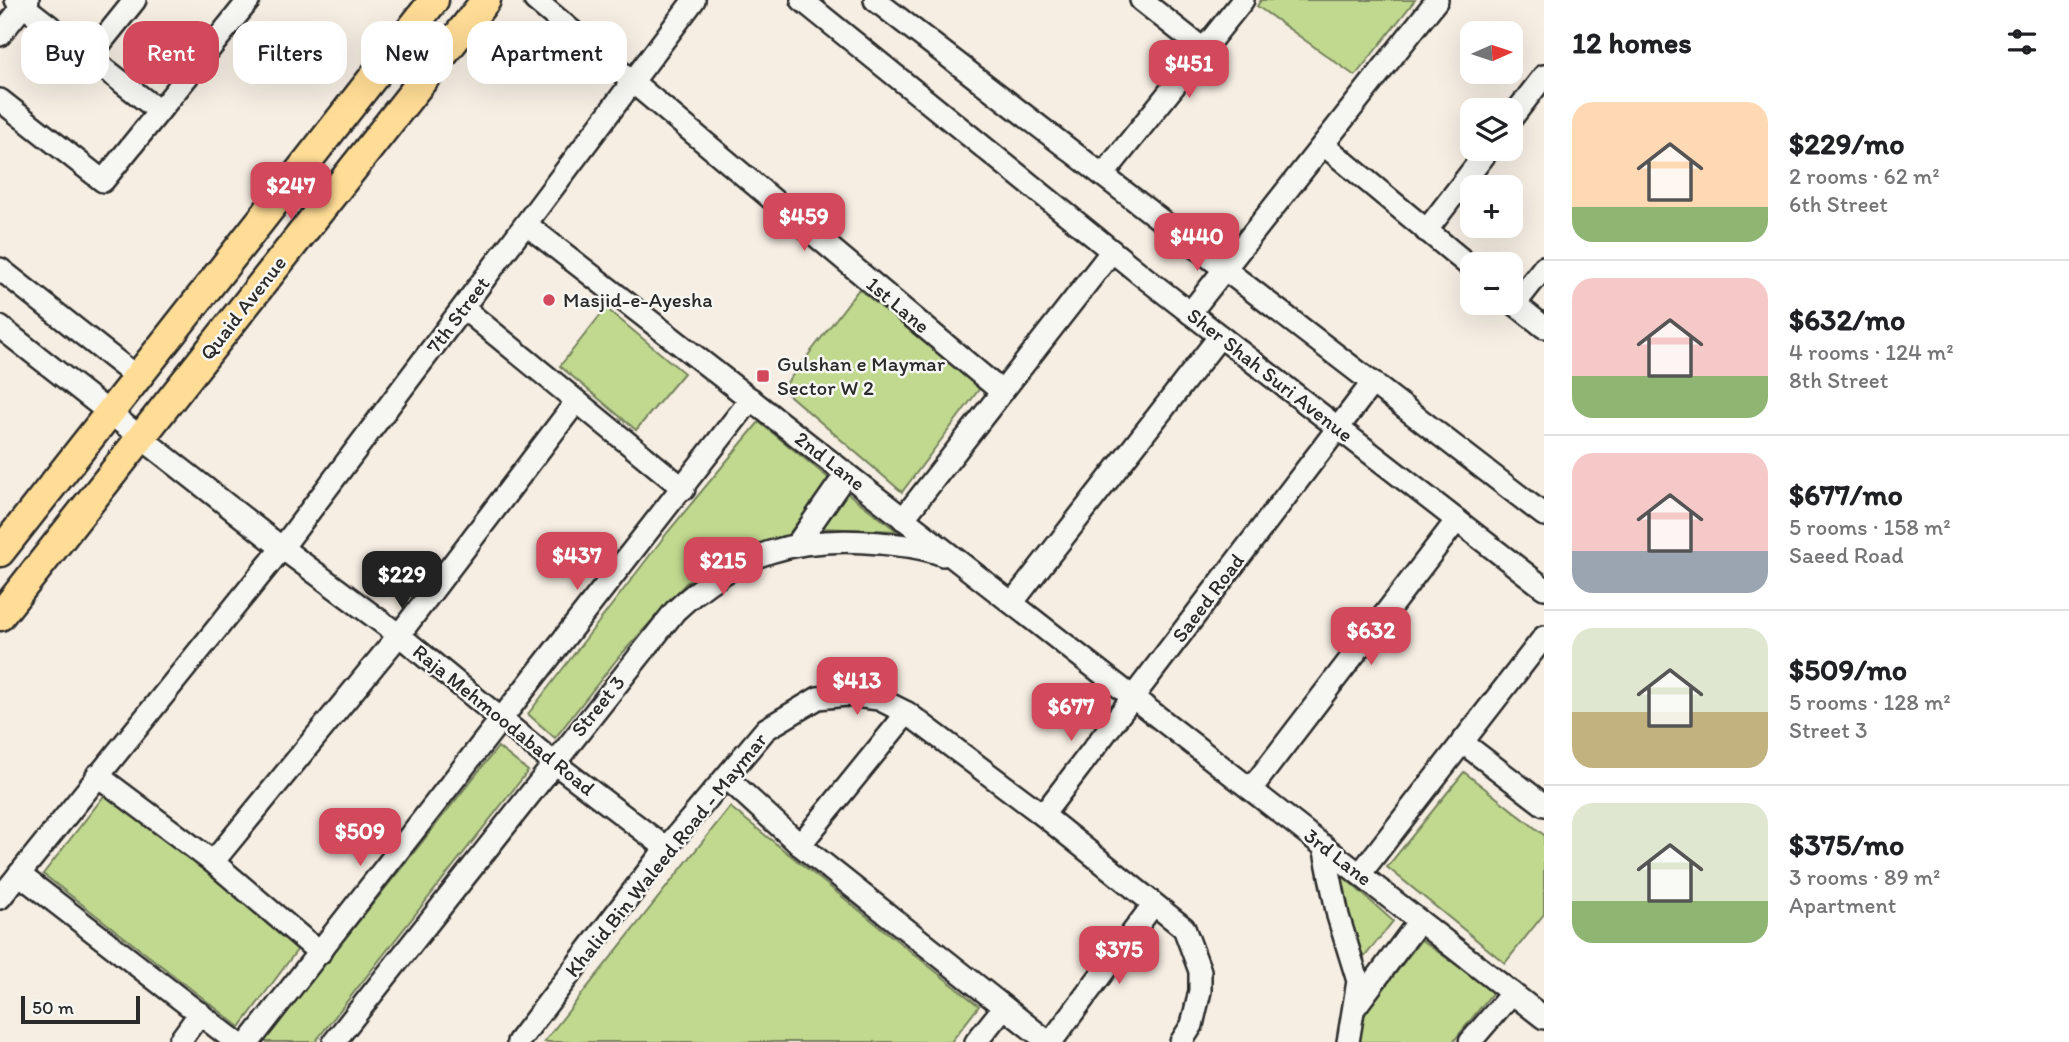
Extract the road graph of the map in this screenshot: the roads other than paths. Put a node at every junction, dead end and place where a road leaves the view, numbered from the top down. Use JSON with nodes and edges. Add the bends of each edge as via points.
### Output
{"nodes":[{"id":1,"x":135,"y":0,"type":"edge"},
{"id":2,"x":249,"y":0,"type":"edge"},
{"id":3,"x":434,"y":0,"type":"edge"},
{"id":4,"x":486,"y":0,"type":"edge"},
{"id":5,"x":535,"y":0,"type":"edge"},
{"id":6,"x":694,"y":0,"type":"edge"},
{"id":7,"x":802,"y":0,"type":"edge"},
{"id":8,"x":875,"y":0,"type":"edge"},
{"id":9,"x":1141,"y":0,"type":"edge"},
{"id":10,"x":1242,"y":0,"type":"edge"},
{"id":11,"x":1437,"y":0,"type":"edge"},
{"id":12,"x":23,"y":2,"type":"edge"},
{"id":13,"x":47,"y":21,"type":"edge"},
{"id":14,"x":109,"y":32,"type":"edge"},
{"id":15,"x":0,"y":35,"type":"edge"},
{"id":16,"x":1203,"y":49,"type":"junction"},
{"id":17,"x":109,"y":71,"type":"edge"},
{"id":18,"x":1544,"y":76,"type":"edge"},
{"id":19,"x":634,"y":82,"type":"junction"},
{"id":20,"x":0,"y":100,"type":"edge"},
{"id":21,"x":1523,"y":103,"type":"edge"},
{"id":22,"x":159,"y":111,"type":"junction"},
{"id":23,"x":1324,"y":145,"type":"junction"},
{"id":24,"x":1480,"y":161,"type":"edge"},
{"id":25,"x":1103,"y":175,"type":"junction"},
{"id":26,"x":527,"y":225,"type":"junction"},
{"id":27,"x":1426,"y":231,"type":"junction"},
{"id":28,"x":1112,"y":251,"type":"junction"},
{"id":29,"x":1460,"y":258,"type":"edge"},
{"id":30,"x":1544,"y":267,"type":"edge"},
{"id":31,"x":0,"y":269,"type":"edge"},
{"id":32,"x":1227,"y":269,"type":"junction"},
{"id":33,"x":1523,"y":291,"type":"edge"},
{"id":34,"x":463,"y":308,"type":"junction"},
{"id":35,"x":1523,"y":310,"type":"edge"},
{"id":36,"x":1190,"y":313,"type":"junction"},
{"id":37,"x":0,"y":327,"type":"edge"},
{"id":38,"x":1544,"y":327,"type":"edge"},
{"id":39,"x":1220,"y":336,"type":"junction"},
{"id":40,"x":138,"y":379,"type":"junction"},
{"id":41,"x":1373,"y":382,"type":"junction"},
{"id":42,"x":1002,"y":392,"type":"junction"},
{"id":43,"x":751,"y":399,"type":"junction"},
{"id":44,"x":576,"y":402,"type":"junction"},
{"id":45,"x":109,"y":412,"type":"junction"},
{"id":46,"x":1338,"y":428,"type":"junction"},
{"id":47,"x":140,"y":437,"type":"junction"},
{"id":48,"x":846,"y":474,"type":"junction"},
{"id":49,"x":684,"y":489,"type":"junction"},
{"id":50,"x":1544,"y":515,"type":"edge"},
{"id":51,"x":904,"y":519,"type":"junction"},
{"id":52,"x":1457,"y":520,"type":"junction"},
{"id":53,"x":798,"y":543,"type":"junction"},
{"id":54,"x":282,"y":548,"type":"junction"},
{"id":55,"x":0,"y":552,"type":"edge"},
{"id":56,"x":958,"y":561,"type":"junction"},
{"id":57,"x":1544,"y":588,"type":"edge"},
{"id":58,"x":1012,"y":603,"type":"junction"},
{"id":59,"x":0,"y":616,"type":"edge"},
{"id":60,"x":399,"y":635,"type":"junction"},
{"id":61,"x":1544,"y":637,"type":"edge"},
{"id":62,"x":1133,"y":697,"type":"junction"},
{"id":63,"x":907,"y":713,"type":"junction"},
{"id":64,"x":503,"y":720,"type":"junction"},
{"id":65,"x":1462,"y":742,"type":"junction"},
{"id":66,"x":553,"y":762,"type":"junction"},
{"id":67,"x":96,"y":775,"type":"junction"},
{"id":68,"x":727,"y":778,"type":"junction"},
{"id":69,"x":1251,"y":789,"type":"junction"},
{"id":70,"x":1544,"y":805,"type":"edge"},
{"id":71,"x":1043,"y":815,"type":"junction"},
{"id":72,"x":800,"y":845,"type":"junction"},
{"id":73,"x":1324,"y":846,"type":"junction"},
{"id":74,"x":666,"y":848,"type":"junction"},
{"id":75,"x":214,"y":862,"type":"junction"},
{"id":76,"x":19,"y":874,"type":"junction"},
{"id":77,"x":1360,"y":874,"type":"junction"},
{"id":78,"x":0,"y":898,"type":"edge"},
{"id":79,"x":1153,"y":905,"type":"junction"},
{"id":80,"x":1419,"y":920,"type":"junction"},
{"id":81,"x":320,"y":953,"type":"junction"},
{"id":82,"x":1512,"y":993,"type":"junction"},
{"id":83,"x":1004,"y":1007,"type":"junction"},
{"id":84,"x":1354,"y":1009,"type":"junction"},
{"id":85,"x":200,"y":1013,"type":"junction"},
{"id":86,"x":1544,"y":1018,"type":"edge"},
{"id":87,"x":179,"y":1042,"type":"edge"},
{"id":88,"x":236,"y":1042,"type":"edge"},
{"id":89,"x":249,"y":1042,"type":"edge"},
{"id":90,"x":334,"y":1042,"type":"edge"},
{"id":91,"x":517,"y":1042,"type":"edge"},
{"id":92,"x":976,"y":1042,"type":"edge"},
{"id":93,"x":1050,"y":1042,"type":"edge"},
{"id":94,"x":1181,"y":1042,"type":"edge"},
{"id":95,"x":1348,"y":1042,"type":"edge"},
{"id":96,"x":1470,"y":1042,"type":"edge"}],
"edges":[{"from":1,"to":14,"type":"street"},
{"from":2,"to":22,"type":"street"},
{"from":3,"to":40,"type":"main road","name":"Quaid Avenue"},
{"from":4,"to":47,"type":"main road","name":"Quaid Avenue"},
{"from":5,"to":19,"type":"street","name":"1st Lane"},
{"from":6,"to":19,"type":"street","name":"7th Street"},
{"from":7,"to":28,"type":"street","name":"Sher Shah Suri Avenue"},
{"from":8,"to":25,"type":"street"},
{"from":9,"to":16,"type":"street"},
{"from":10,"to":16,"type":"street"},
{"from":11,"to":23,"type":"street"},
{"from":12,"to":13,"type":"street"},
{"from":12,"to":15,"type":"street"},
{"from":16,"to":25,"type":"street"},
{"from":17,"to":22,"type":"street"},
{"from":18,"to":21,"type":"street"},
{"from":19,"to":26,"type":"street","name":"7th Street"},
{"from":19,"to":42,"type":"street","name":"1st Lane"},
{"from":20,"to":22,"type":"street","via":[[103,181]]},
{"from":23,"to":27,"type":"street"},
{"from":23,"to":32,"type":"street"},
{"from":24,"to":27,"type":"street"},
{"from":25,"to":32,"type":"street"},
{"from":26,"to":34,"type":"street","name":"7th Street"},
{"from":26,"to":43,"type":"street","name":"2nd Lane"},
{"from":27,"to":29,"type":"street"},
{"from":28,"to":36,"type":"street","name":"Sher Shah Suri Avenue"},
{"from":28,"to":42,"type":"street"},
{"from":30,"to":33,"type":"street"},
{"from":31,"to":40,"type":"street"},
{"from":32,"to":36,"type":"street"},
{"from":32,"to":41,"type":"street"},
{"from":34,"to":44,"type":"street"},
{"from":34,"to":54,"type":"street","name":"7th Street"},
{"from":35,"to":38,"type":"street"},
{"from":36,"to":39,"type":"street","name":"Sher Shah Suri Avenue"},
{"from":37,"to":45,"type":"street","name":"Raja Mehmoodabad Road"},
{"from":39,"to":46,"type":"street","name":"Sher Shah Suri Avenue"},
{"from":39,"to":58,"type":"street"},
{"from":40,"to":45,"type":"main road","name":"Quaid Avenue"},
{"from":41,"to":46,"type":"street","name":"Saeed Road"},
{"from":41,"to":50,"type":"street"},
{"from":42,"to":51,"type":"street"},
{"from":43,"to":48,"type":"street","name":"2nd Lane"},
{"from":43,"to":49,"type":"street"},
{"from":44,"to":49,"type":"street"},
{"from":44,"to":60,"type":"street"},
{"from":45,"to":47,"type":"street","name":"Raja Mehmoodabad Road"},
{"from":45,"to":55,"type":"main road","name":"Quaid Avenue"},
{"from":46,"to":52,"type":"street","name":"Sher Shah Suri Avenue"},
{"from":46,"to":62,"type":"street","name":"Saeed Road"},
{"from":47,"to":54,"type":"street","name":"Raja Mehmoodabad Road"},
{"from":47,"to":59,"type":"main road","name":"Quaid Avenue"},
{"from":48,"to":51,"type":"street","name":"2nd Lane"},
{"from":48,"to":53,"type":"street"},
{"from":49,"to":64,"type":"street"},
{"from":51,"to":56,"type":"street","name":"2nd Lane"},
{"from":52,"to":57,"type":"street","name":"Sher Shah Suri Avenue"},
{"from":52,"to":69,"type":"street"},
{"from":53,"to":56,"type":"street","name":"Street 3","via":[[842,539],[891,544],[933,551]]},
{"from":53,"to":66,"type":"street","name":"Street 3","via":[[705,582],[675,611]]},
{"from":54,"to":60,"type":"street","name":"Raja Mehmoodabad Road"},
{"from":54,"to":67,"type":"street","name":"7th Street"},
{"from":56,"to":58,"type":"street","name":"2nd Lane"},
{"from":58,"to":62,"type":"street","name":"2nd Lane"},
{"from":60,"to":64,"type":"street","name":"Raja Mehmoodabad Road"},
{"from":60,"to":75,"type":"street"},
{"from":61,"to":65,"type":"street"},
{"from":62,"to":69,"type":"street","name":"3rd Lane"},
{"from":62,"to":71,"type":"street","name":"Saeed Road"},
{"from":63,"to":68,"type":"street","name":"Khalid Bin Waleed Road - Maymar","via":[[879,699],[818,698],[766,729]]},
{"from":63,"to":71,"type":"street","name":"Khalid Bin Waleed Road - Maymar"},
{"from":63,"to":72,"type":"street"},
{"from":64,"to":66,"type":"street","name":"Raja Mehmoodabad Road"},
{"from":64,"to":81,"type":"street"},
{"from":65,"to":70,"type":"street"},
{"from":65,"to":77,"type":"street"},
{"from":66,"to":74,"type":"street","name":"Raja Mehmoodabad Road"},
{"from":66,"to":90,"type":"street","name":"Street 3"},
{"from":67,"to":75,"type":"street"},
{"from":67,"to":76,"type":"street","name":"7th Street"},
{"from":68,"to":72,"type":"street"},
{"from":68,"to":74,"type":"street","name":"Khalid Bin Waleed Road - Maymar"},
{"from":69,"to":73,"type":"street","name":"3rd Lane"},
{"from":71,"to":79,"type":"street","name":"Khalid Bin Waleed Road - Maymar"},
{"from":72,"to":83,"type":"street"},
{"from":73,"to":77,"type":"street","name":"3rd Lane"},
{"from":73,"to":84,"type":"street","via":[[1358,981]]},
{"from":74,"to":91,"type":"street","name":"Khalid Bin Waleed Road - Maymar"},
{"from":75,"to":81,"type":"street"},
{"from":76,"to":78,"type":"street","name":"7th Street"},
{"from":76,"to":85,"type":"street"},
{"from":77,"to":80,"type":"street","name":"3rd Lane"},
{"from":79,"to":93,"type":"street"},
{"from":79,"to":94,"type":"street","name":"Khalid Bin Waleed Road - Maymar","via":[[1184,928],[1200,971],[1192,1025]]},
{"from":80,"to":82,"type":"street","name":"3rd Lane"},
{"from":80,"to":84,"type":"street"},
{"from":81,"to":89,"type":"street"},
{"from":82,"to":86,"type":"street","name":"3rd Lane"},
{"from":82,"to":96,"type":"street"},
{"from":83,"to":92,"type":"street"},
{"from":83,"to":93,"type":"street"},
{"from":84,"to":95,"type":"street"},
{"from":85,"to":87,"type":"street"},
{"from":85,"to":88,"type":"street"}]}
